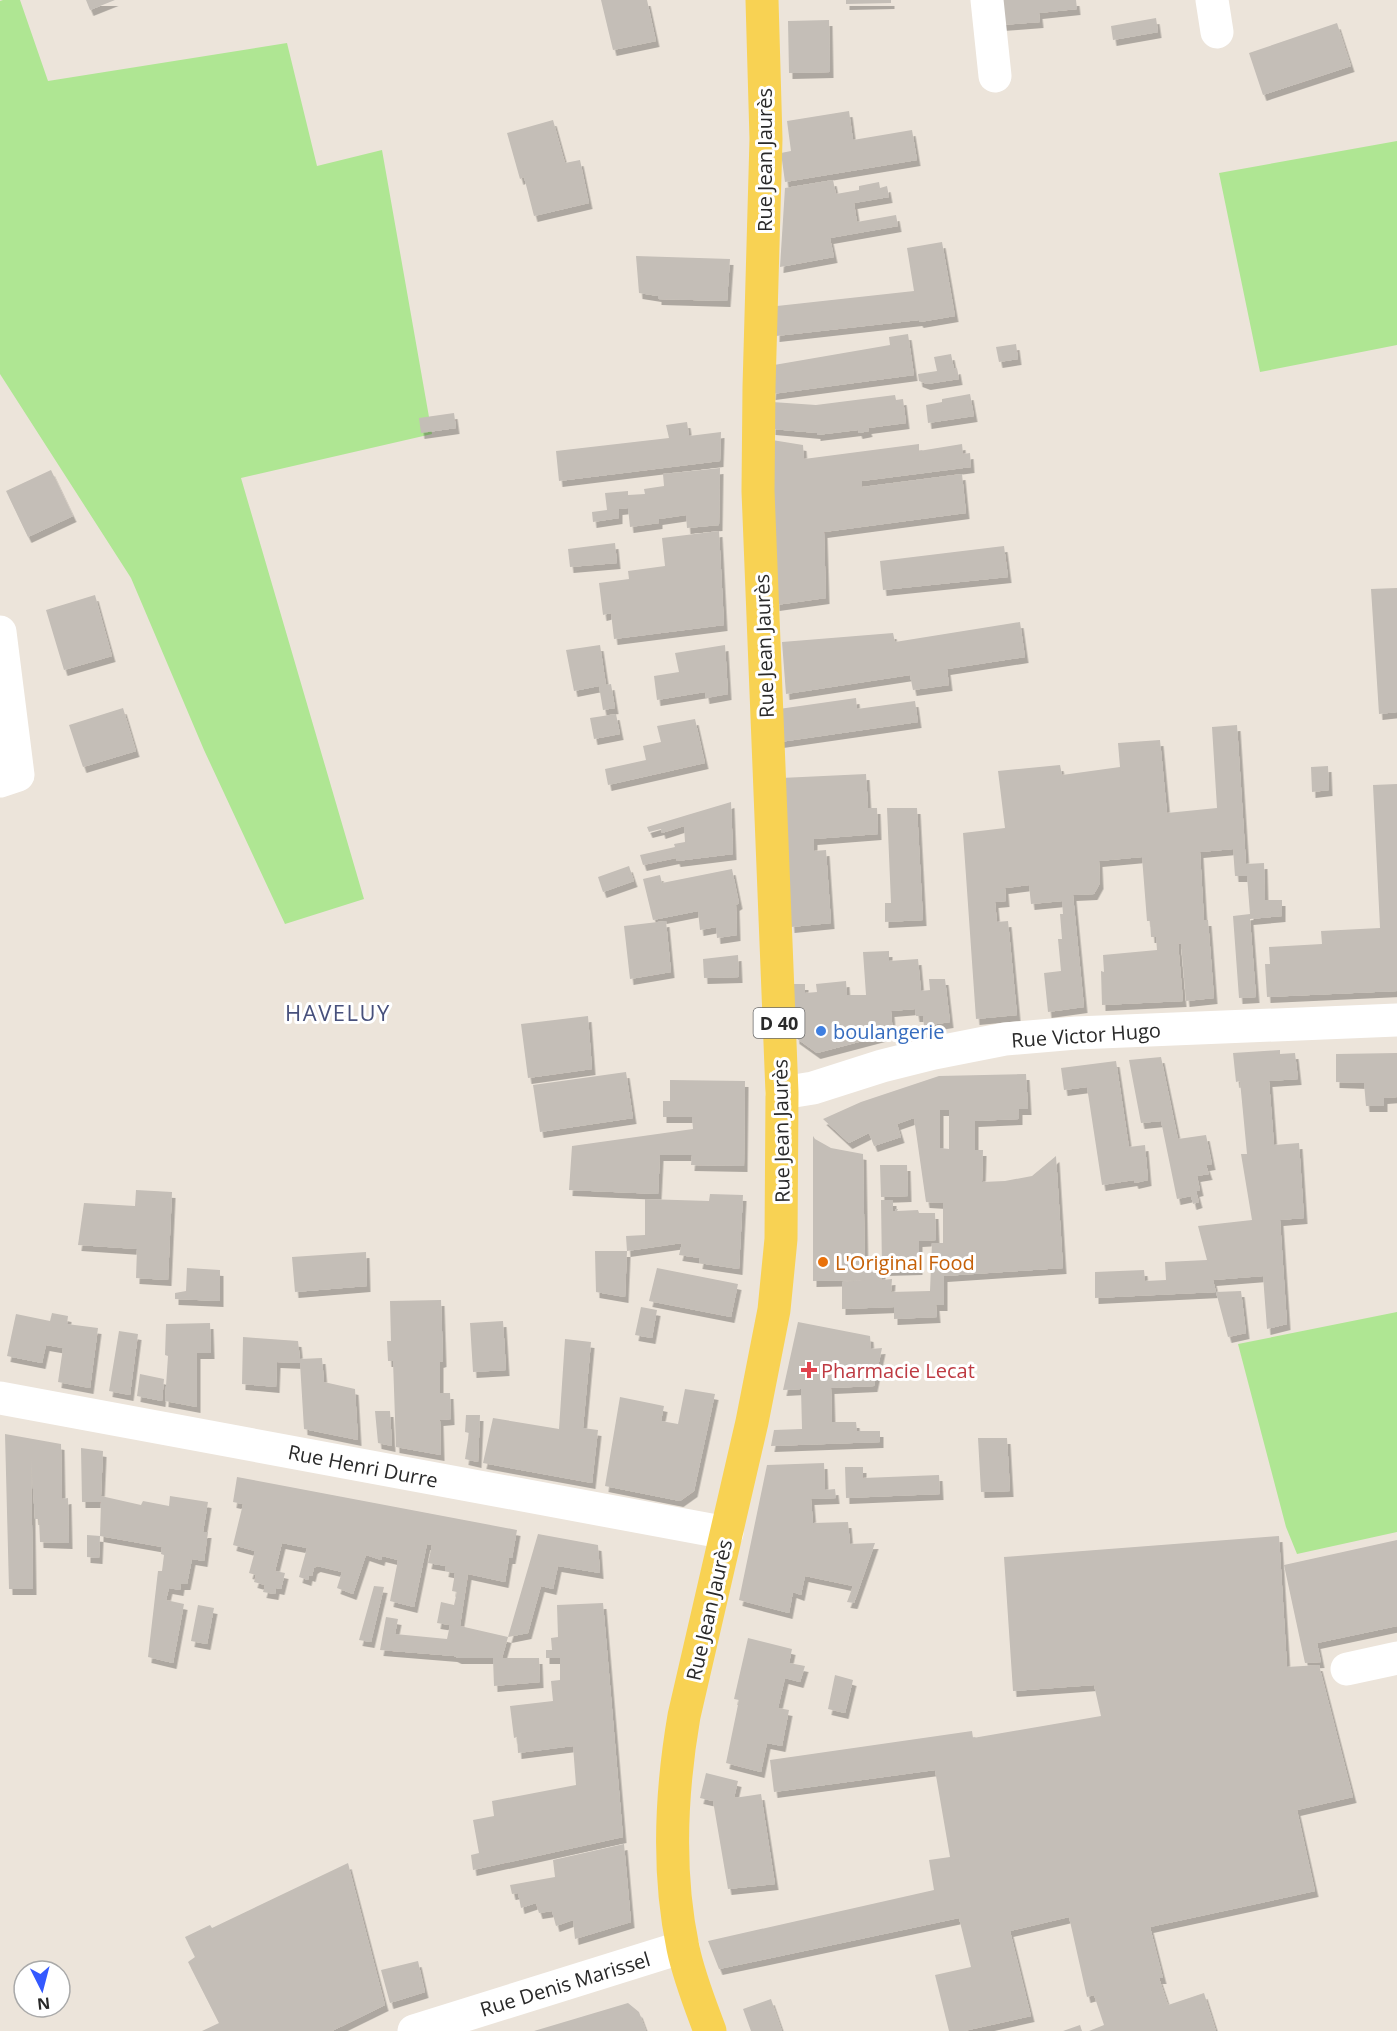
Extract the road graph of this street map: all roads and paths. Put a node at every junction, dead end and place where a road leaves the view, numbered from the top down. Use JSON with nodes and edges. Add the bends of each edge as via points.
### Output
{"nodes":[{"id":1,"x":762,"y":0,"type":"edge"},
{"id":2,"x":987,"y":0,"type":"edge"},
{"id":3,"x":1212,"y":0,"type":"edge"},
{"id":4,"x":1217,"y":32,"type":"dead end"},
{"id":5,"x":995,"y":76,"type":"dead end"},
{"id":6,"x":0,"y":632,"type":"edge"},
{"id":7,"x":0,"y":781,"type":"edge"},
{"id":8,"x":1397,"y":1020,"type":"edge"},
{"id":9,"x":782,"y":1093,"type":"junction"},
{"id":10,"x":0,"y":1398,"type":"edge"},
{"id":11,"x":727,"y":1533,"type":"junction"},
{"id":12,"x":1397,"y":1658,"type":"edge"},
{"id":13,"x":1347,"y":1669,"type":"dead end"},
{"id":14,"x":683,"y":1947,"type":"junction"},
{"id":15,"x":414,"y":2031,"type":"edge"},
{"id":16,"x":710,"y":2031,"type":"edge"}],
"edges":[{"from":1,"to":9,"type":"main road","name":"Rue Jean Jaurès","number":"D 40","via":[[766,139],[758,491]]},
{"from":2,"to":5,"type":"street"},
{"from":3,"to":4,"type":"street"},
{"from":6,"to":7,"type":"street","via":[[18,775]]},
{"from":8,"to":9,"type":"street","name":"Rue Victor Hugo","via":[[1076,1033],[1005,1040],[934,1053],[813,1088]]},
{"from":9,"to":11,"type":"main road","name":"Rue Jean Jaurès","number":"D 40","via":[[782,1210],[774,1310]]},
{"from":10,"to":11,"type":"street","name":"Rue Henri Durre"},
{"from":11,"to":14,"type":"main road","name":"Rue Jean Jaurès","number":"D 40","via":[[678,1754],[673,1838]]},
{"from":12,"to":13,"type":"street"},
{"from":14,"to":15,"type":"street","name":"Rue Denis Marissel"},
{"from":14,"to":16,"type":"main road","name":"Rue Jean Jaurès","number":"D 40"}]}
